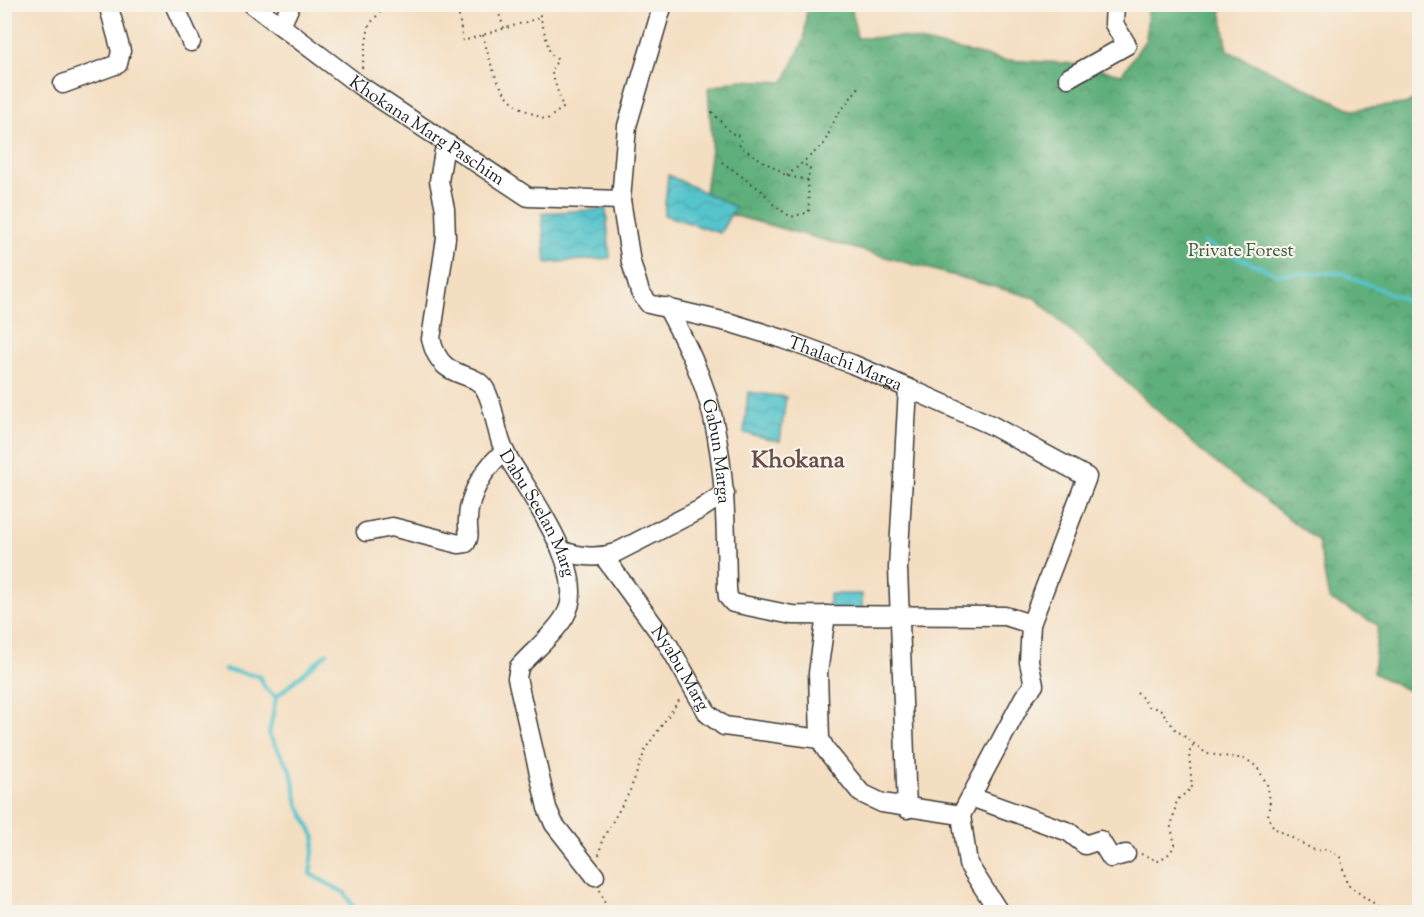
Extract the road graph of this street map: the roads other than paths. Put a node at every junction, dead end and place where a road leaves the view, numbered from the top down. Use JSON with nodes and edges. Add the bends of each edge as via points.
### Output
{"nodes":[{"id":1,"x":108,"y":4,"type":"edge"},
{"id":2,"x":174,"y":4,"type":"edge"},
{"id":3,"x":252,"y":4,"type":"edge"},
{"id":4,"x":291,"y":4,"type":"edge"},
{"id":5,"x":663,"y":4,"type":"edge"},
{"id":6,"x":1115,"y":4,"type":"edge"},
{"id":7,"x":281,"y":26,"type":"junction"},
{"id":8,"x":191,"y":42,"type":"dead end"},
{"id":9,"x":1068,"y":78,"type":"dead end"},
{"id":10,"x":63,"y":84,"type":"dead end"},
{"id":11,"x":445,"y":145,"type":"junction"},
{"id":12,"x":621,"y":200,"type":"junction"},
{"id":13,"x":667,"y":307,"type":"junction"},
{"id":14,"x":908,"y":388,"type":"junction"},
{"id":15,"x":505,"y":452,"type":"junction"},
{"id":16,"x":725,"y":493,"type":"junction"},
{"id":17,"x":366,"y":532,"type":"dead end"},
{"id":18,"x":563,"y":551,"type":"junction"},
{"id":19,"x":604,"y":556,"type":"junction"},
{"id":20,"x":826,"y":615,"type":"junction"},
{"id":21,"x":901,"y":617,"type":"junction"},
{"id":22,"x":1031,"y":624,"type":"junction"},
{"id":23,"x":820,"y":739,"type":"junction"},
{"id":24,"x":970,"y":797,"type":"junction"},
{"id":25,"x":907,"y":808,"type":"junction"},
{"id":26,"x":961,"y":815,"type":"junction"},
{"id":27,"x":1126,"y":854,"type":"road end"},
{"id":28,"x":595,"y":876,"type":"road end"},
{"id":29,"x":999,"y":912,"type":"edge"}],
"edges":[{"from":1,"to":10,"type":"street","via":[[121,51],[118,64]]},
{"from":2,"to":8,"type":"street"},
{"from":3,"to":7,"type":"street","name":"Khokana Marg Paschim"},
{"from":4,"to":7,"type":"street"},
{"from":5,"to":12,"type":"street","name":"Thalachi Marga","via":[[627,126]]},
{"from":6,"to":9,"type":"street","via":[[1114,24],[1127,45]]},
{"from":7,"to":11,"type":"street","name":"Khokana Marg Paschim"},
{"from":11,"to":12,"type":"street","name":"Khokana Marg Paschim","via":[[528,197]]},
{"from":11,"to":15,"type":"street","name":"Dabu Seelan Marg","via":[[439,181],[446,238],[431,339],[443,364],[484,388]]},
{"from":12,"to":13,"type":"street","name":"Thalachi Marga","via":[[640,292],[650,304]]},
{"from":13,"to":14,"type":"street","name":"Thalachi Marga","via":[[786,340]]},
{"from":13,"to":16,"type":"street","name":"Gabun Marga","via":[[692,356],[713,418]]},
{"from":14,"to":21,"type":"street","name":"Thalachi Marga","via":[[898,568]]},
{"from":14,"to":22,"type":"street","via":[[991,424],[1086,477]]},
{"from":15,"to":17,"type":"street","via":[[482,472],[467,519],[470,537],[466,543],[392,527]]},
{"from":15,"to":18,"type":"street","name":"Dabu Seelan Marg"},
{"from":16,"to":19,"type":"street","via":[[699,510]]},
{"from":16,"to":20,"type":"street","name":"Gabun Marga","via":[[728,597],[733,603],[792,615]]},
{"from":18,"to":19,"type":"street","via":[[580,557]]},
{"from":18,"to":28,"type":"street","name":"Dabu Seelan Marg","via":[[572,595],[566,616],[519,668],[517,678],[547,808],[554,824]]},
{"from":19,"to":23,"type":"street","name":"Nyabu Marg","via":[[669,646],[708,714],[724,726]]},
{"from":20,"to":21,"type":"street"},
{"from":20,"to":23,"type":"street","via":[[818,673]]},
{"from":21,"to":22,"type":"street","via":[[1005,616]]},
{"from":21,"to":25,"type":"street","name":"Thalachi Marga"},
{"from":22,"to":24,"type":"street","via":[[1029,662],[1034,685]]},
{"from":23,"to":25,"type":"street","via":[[861,793]]},
{"from":24,"to":26,"type":"street"},
{"from":24,"to":27,"type":"street","via":[[1069,832],[1085,845],[1100,840],[1112,858]]},
{"from":25,"to":26,"type":"street"},
{"from":26,"to":29,"type":"street","via":[[968,864]]}]}
